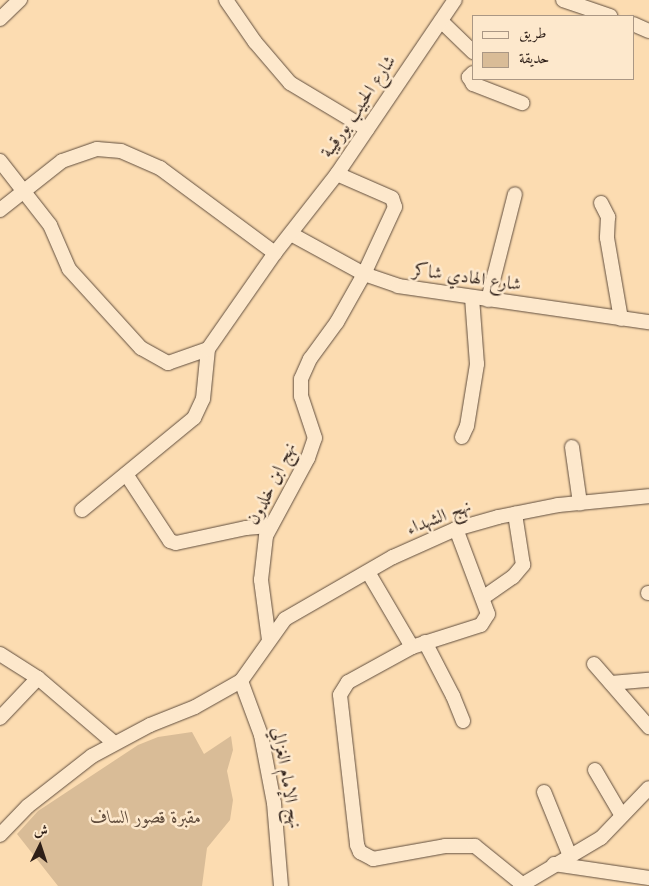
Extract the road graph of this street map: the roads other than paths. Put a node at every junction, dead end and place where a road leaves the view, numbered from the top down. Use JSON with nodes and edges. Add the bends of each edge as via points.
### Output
{"nodes":[{"id":1,"x":20,"y":0,"type":"edge"},
{"id":2,"x":226,"y":0,"type":"edge"},
{"id":3,"x":456,"y":0,"type":"edge"},
{"id":4,"x":563,"y":0,"type":"edge"},
{"id":5,"x":607,"y":15,"type":"edge"},
{"id":6,"x":0,"y":19,"type":"edge"},
{"id":7,"x":440,"y":22,"type":"junction"},
{"id":8,"x":634,"y":24,"type":"edge"},
{"id":9,"x":649,"y":31,"type":"edge"},
{"id":10,"x":472,"y":51,"type":"edge"},
{"id":11,"x":472,"y":74,"type":"edge"},
{"id":12,"x":522,"y":103,"type":"dead end"},
{"id":13,"x":367,"y":130,"type":"junction"},
{"id":14,"x":0,"y":161,"type":"edge"},
{"id":15,"x":337,"y":174,"type":"junction"},
{"id":16,"x":22,"y":192,"type":"junction"},
{"id":17,"x":515,"y":194,"type":"dead end"},
{"id":18,"x":601,"y":203,"type":"dead end"},
{"id":19,"x":0,"y":210,"type":"edge"},
{"id":20,"x":291,"y":234,"type":"junction"},
{"id":21,"x":275,"y":253,"type":"junction"},
{"id":22,"x":364,"y":274,"type":"junction"},
{"id":23,"x":472,"y":298,"type":"junction"},
{"id":24,"x":488,"y":300,"type":"junction"},
{"id":25,"x":621,"y":319,"type":"junction"},
{"id":26,"x":649,"y":322,"type":"edge"},
{"id":27,"x":208,"y":349,"type":"junction"},
{"id":28,"x":462,"y":437,"type":"dead end"},
{"id":29,"x":572,"y":447,"type":"dead end"},
{"id":30,"x":126,"y":474,"type":"junction"},
{"id":31,"x":649,"y":496,"type":"edge"},
{"id":32,"x":580,"y":503,"type":"junction"},
{"id":33,"x":82,"y":510,"type":"dead end"},
{"id":34,"x":515,"y":514,"type":"junction"},
{"id":35,"x":271,"y":526,"type":"junction"},
{"id":36,"x":456,"y":529,"type":"junction"},
{"id":37,"x":368,"y":572,"type":"junction"},
{"id":38,"x":484,"y":597,"type":"junction"},
{"id":39,"x":269,"y":640,"type":"junction"},
{"id":40,"x":418,"y":644,"type":"junction"},
{"id":41,"x":0,"y":654,"type":"edge"},
{"id":42,"x":594,"y":664,"type":"dead end"},
{"id":43,"x":38,"y":678,"type":"junction"},
{"id":44,"x":241,"y":680,"type":"junction"},
{"id":45,"x":649,"y":680,"type":"edge"},
{"id":46,"x":612,"y":683,"type":"junction"},
{"id":47,"x":0,"y":718,"type":"edge"},
{"id":48,"x":463,"y":721,"type":"dead end"},
{"id":49,"x":649,"y":727,"type":"edge"},
{"id":50,"x":114,"y":744,"type":"junction"},
{"id":51,"x":595,"y":770,"type":"dead end"},
{"id":52,"x":649,"y":788,"type":"edge"},
{"id":53,"x":544,"y":792,"type":"dead end"},
{"id":54,"x":622,"y":816,"type":"junction"},
{"id":55,"x":6,"y":820,"type":"edge"},
{"id":56,"x":0,"y":835,"type":"edge"},
{"id":57,"x":570,"y":856,"type":"junction"},
{"id":58,"x":554,"y":864,"type":"junction"},
{"id":59,"x":649,"y":878,"type":"edge"},
{"id":60,"x":521,"y":885,"type":"edge"},
{"id":61,"x":281,"y":886,"type":"edge"}],
"edges":[{"from":1,"to":6,"type":"street"},
{"from":2,"to":13,"type":"street","via":[[290,83]]},
{"from":3,"to":7,"type":"street","name":"شارع الحبيب بورقيبة"},
{"from":4,"to":5,"type":"street"},
{"from":7,"to":10,"type":"street"},
{"from":7,"to":13,"type":"street","name":"شارع الحبيب بورقيبة"},
{"from":8,"to":9,"type":"street"},
{"from":11,"to":12,"type":"street","via":[[469,77],[473,84]]},
{"from":13,"to":15,"type":"street","name":"شارع الحبيب بورقيبة"},
{"from":14,"to":16,"type":"street"},
{"from":15,"to":20,"type":"street","name":"شارع الحبيب بورقيبة"},
{"from":15,"to":22,"type":"street","name":"نهج ابن خلدون","via":[[392,198],[395,204]]},
{"from":16,"to":19,"type":"street"},
{"from":16,"to":21,"type":"street","via":[[71,157],[97,149],[121,152],[154,164]]},
{"from":16,"to":27,"type":"street","via":[[50,225],[69,269],[150,355],[168,363]]},
{"from":17,"to":24,"type":"street"},
{"from":18,"to":25,"type":"street","via":[[608,217],[607,238]]},
{"from":20,"to":21,"type":"street","name":"شارع الحبيب بورقيبة"},
{"from":20,"to":22,"type":"street","name":"شارع الهادي شاكر"},
{"from":21,"to":27,"type":"street","name":"شارع الحبيب بورقيبة"},
{"from":22,"to":23,"type":"street","name":"شارع الهادي شاكر","via":[[398,286]]},
{"from":22,"to":35,"type":"street","name":"نهج ابن خلدون","via":[[337,322],[310,359],[301,379],[301,396],[315,438],[308,458]]},
{"from":23,"to":24,"type":"street","name":"شارع الهادي شاكر"},
{"from":23,"to":28,"type":"street","via":[[477,364],[467,426]]},
{"from":24,"to":25,"type":"street","name":"شارع الهادي شاكر"},
{"from":25,"to":26,"type":"street","name":"شارع الهادي شاكر"},
{"from":27,"to":30,"type":"street","via":[[203,399],[194,418]]},
{"from":29,"to":32,"type":"street"},
{"from":30,"to":33,"type":"street"},
{"from":30,"to":35,"type":"street","via":[[170,541],[176,543]]},
{"from":31,"to":32,"type":"street","name":"نهج الشهداء"},
{"from":32,"to":34,"type":"street","name":"نهج الشهداء"},
{"from":34,"to":36,"type":"street","name":"نهج الشهداء"},
{"from":34,"to":38,"type":"street","via":[[523,565],[513,577]]},
{"from":35,"to":39,"type":"street","name":"نهج ابن خلدون","via":[[264,547],[261,580]]},
{"from":36,"to":37,"type":"street","name":"نهج الشهداء","via":[[410,548]]},
{"from":36,"to":38,"type":"street"},
{"from":37,"to":39,"type":"street","name":"نهج الشهداء","via":[[285,619]]},
{"from":37,"to":40,"type":"street"},
{"from":38,"to":40,"type":"street","via":[[488,614],[481,624]]},
{"from":39,"to":44,"type":"street","name":"نهج الشهداء"},
{"from":40,"to":48,"type":"street"},
{"from":40,"to":60,"type":"street","via":[[348,682],[340,695],[357,845],[360,852],[373,858],[445,846],[475,846]]},
{"from":41,"to":43,"type":"street"},
{"from":42,"to":46,"type":"street"},
{"from":43,"to":47,"type":"street"},
{"from":43,"to":50,"type":"street"},
{"from":44,"to":50,"type":"street","via":[[195,707]]},
{"from":44,"to":61,"type":"street","name":"نهج الإمام الغزالي","via":[[261,735],[274,803]]},
{"from":45,"to":46,"type":"street"},
{"from":46,"to":49,"type":"street"},
{"from":50,"to":55,"type":"street"},
{"from":51,"to":54,"type":"street"},
{"from":52,"to":54,"type":"street"},
{"from":53,"to":57,"type":"street"},
{"from":54,"to":57,"type":"street","via":[[601,838]]},
{"from":55,"to":56,"type":"street"},
{"from":57,"to":58,"type":"street"},
{"from":58,"to":59,"type":"street"},
{"from":58,"to":60,"type":"street"}]}
